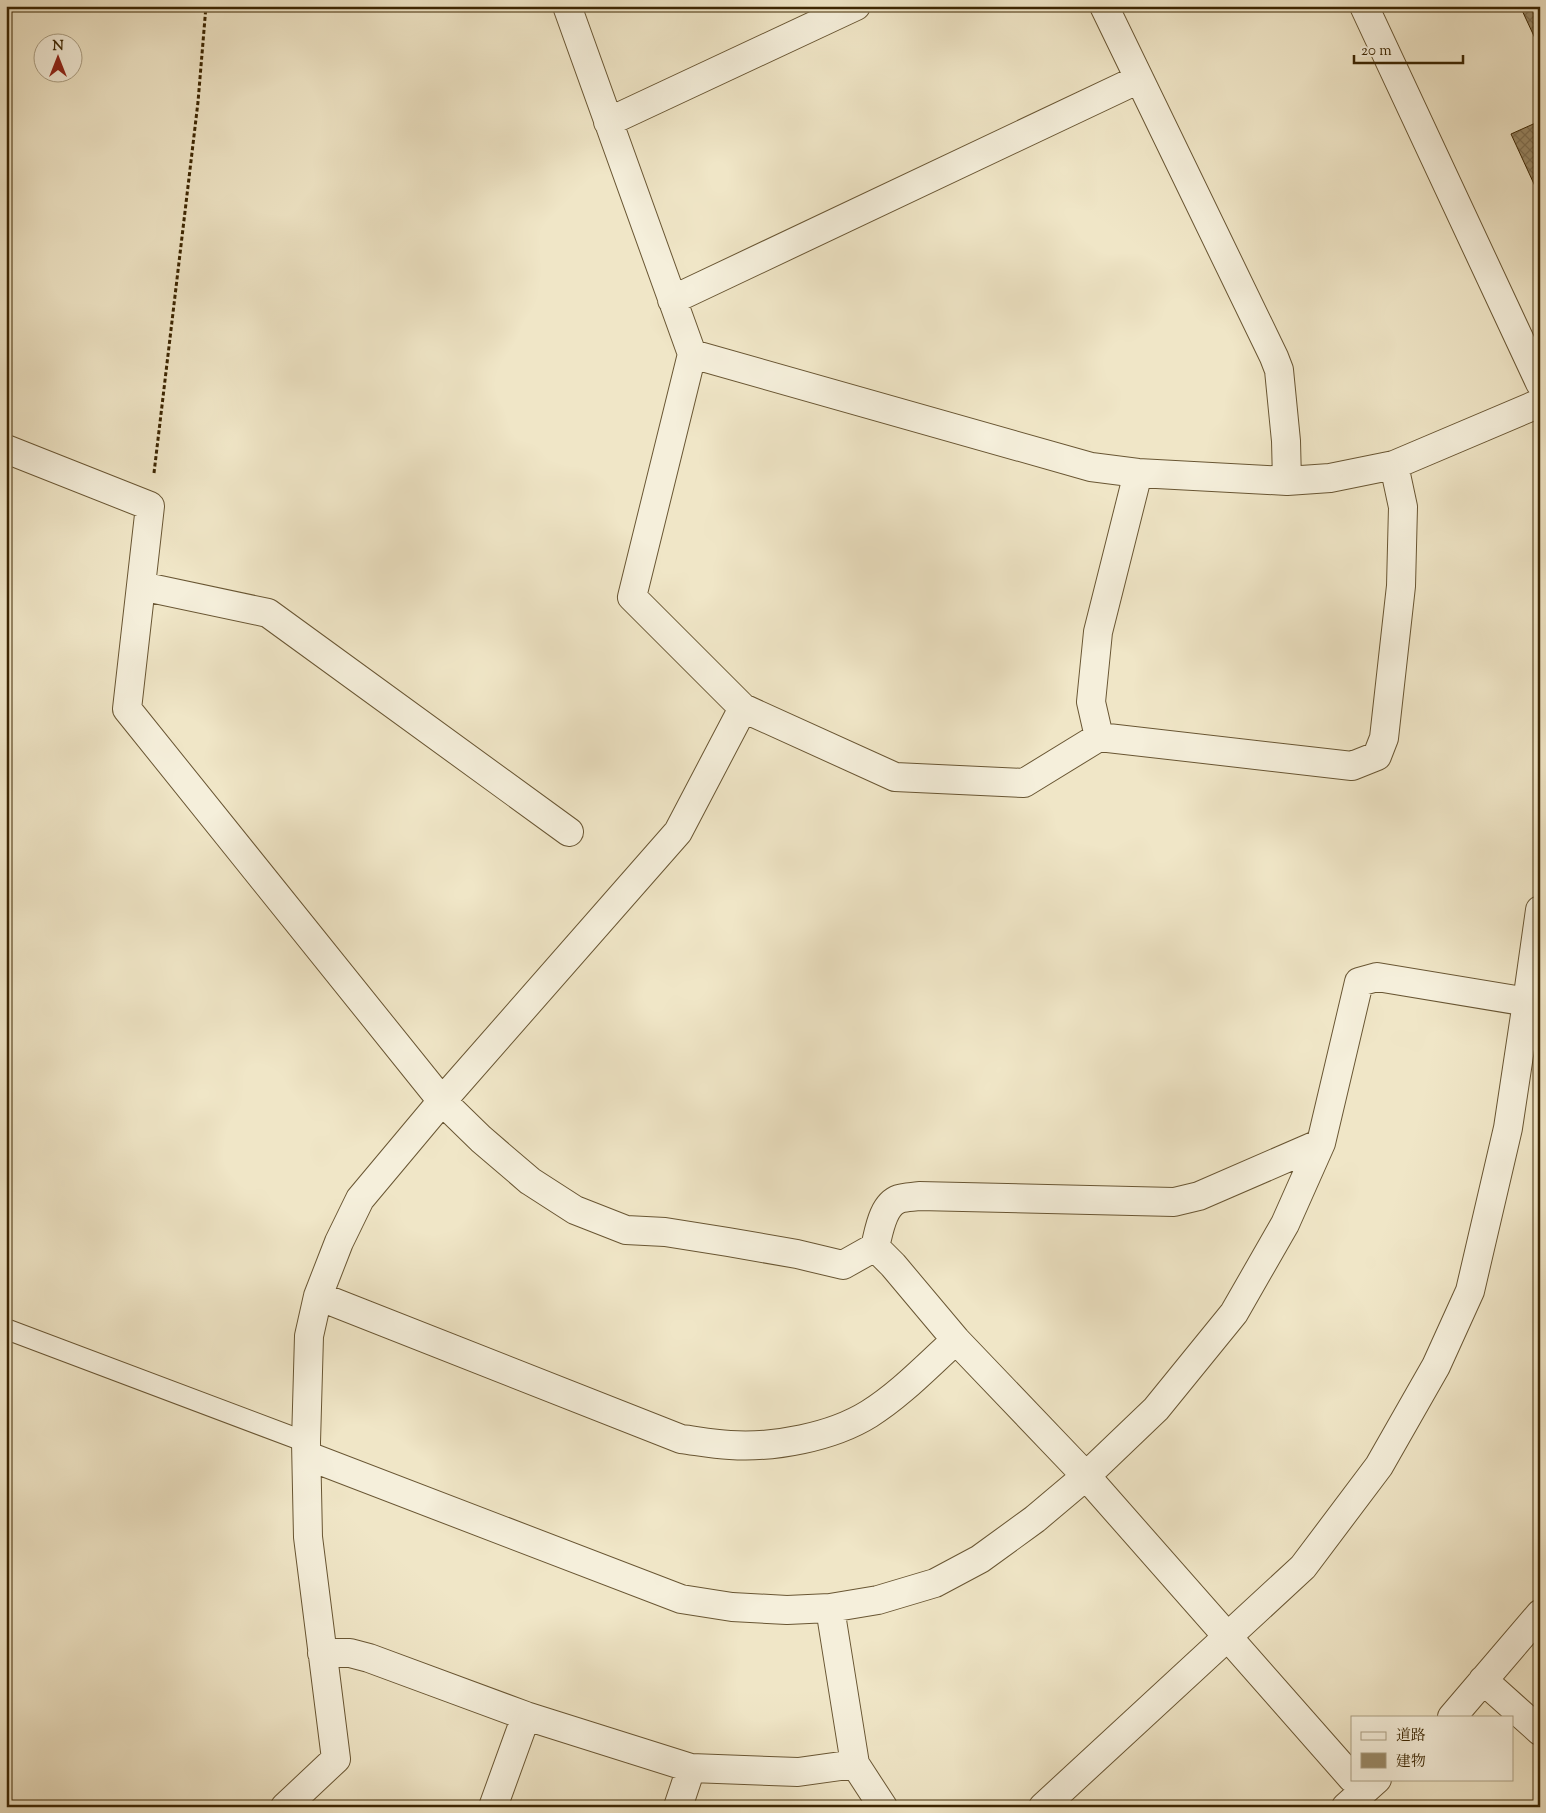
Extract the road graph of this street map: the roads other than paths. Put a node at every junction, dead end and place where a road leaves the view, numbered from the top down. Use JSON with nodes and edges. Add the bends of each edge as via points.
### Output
{"nodes":[{"id":1,"x":567,"y":6,"type":"edge"},
{"id":2,"x":856,"y":6,"type":"edge"},
{"id":3,"x":1104,"y":6,"type":"edge"},
{"id":4,"x":1364,"y":6,"type":"edge"},
{"id":5,"x":1139,"y":79,"type":"junction"},
{"id":6,"x":608,"y":122,"type":"junction"},
{"id":7,"x":672,"y":300,"type":"junction"},
{"id":8,"x":692,"y":354,"type":"junction"},
{"id":9,"x":1540,"y":383,"type":"edge"},
{"id":10,"x":1540,"y":403,"type":"edge"},
{"id":11,"x":6,"y":449,"type":"edge"},
{"id":12,"x":1394,"y":465,"type":"junction"},
{"id":13,"x":1138,"y":473,"type":"junction"},
{"id":14,"x":1287,"y":481,"type":"junction"},
{"id":15,"x":141,"y":586,"type":"junction"},
{"id":16,"x":743,"y":708,"type":"junction"},
{"id":17,"x":1099,"y":737,"type":"junction"},
{"id":18,"x":568,"y":832,"type":"dead end"},
{"id":19,"x":1540,"y":910,"type":"edge"},
{"id":20,"x":1534,"y":1003,"type":"edge"},
{"id":21,"x":442,"y":1101,"type":"junction"},
{"id":22,"x":1321,"y":1144,"type":"junction"},
{"id":23,"x":875,"y":1247,"type":"junction"},
{"id":24,"x":318,"y":1296,"type":"junction"},
{"id":25,"x":6,"y":1329,"type":"edge"},
{"id":26,"x":956,"y":1340,"type":"junction"},
{"id":27,"x":307,"y":1449,"type":"junction"},
{"id":28,"x":1086,"y":1476,"type":"junction"},
{"id":29,"x":830,"y":1608,"type":"junction"},
{"id":30,"x":1540,"y":1614,"type":"edge"},
{"id":31,"x":1228,"y":1638,"type":"junction"},
{"id":32,"x":322,"y":1654,"type":"junction"},
{"id":33,"x":1483,"y":1680,"type":"junction"},
{"id":34,"x":526,"y":1716,"type":"junction"},
{"id":35,"x":1453,"y":1716,"type":"edge"},
{"id":36,"x":1540,"y":1730,"type":"edge"},
{"id":37,"x":854,"y":1764,"type":"junction"},
{"id":38,"x":691,"y":1768,"type":"junction"},
{"id":39,"x":1351,"y":1778,"type":"edge"},
{"id":40,"x":1353,"y":1780,"type":"edge"},
{"id":41,"x":1362,"y":1790,"type":"edge"},
{"id":42,"x":285,"y":1807,"type":"edge"},
{"id":43,"x":493,"y":1807,"type":"edge"},
{"id":44,"x":678,"y":1807,"type":"edge"},
{"id":45,"x":883,"y":1807,"type":"edge"},
{"id":46,"x":1043,"y":1807,"type":"edge"}],
"edges":[{"from":1,"to":6,"type":"street"},
{"from":2,"to":6,"type":"street"},
{"from":3,"to":5,"type":"street"},
{"from":4,"to":9,"type":"street"},
{"from":5,"to":7,"type":"street"},
{"from":5,"to":14,"type":"street","via":[[1279,370]]},
{"from":6,"to":7,"type":"street"},
{"from":7,"to":8,"type":"street"},
{"from":8,"to":13,"type":"street","via":[[1091,467]]},
{"from":8,"to":16,"type":"street","via":[[632,597]]},
{"from":10,"to":12,"type":"street"},
{"from":11,"to":15,"type":"street","via":[[150,506]]},
{"from":12,"to":14,"type":"street","via":[[1330,478]]},
{"from":12,"to":17,"type":"street","via":[[1403,507],[1401,586],[1384,738],[1377,756],[1352,766]]},
{"from":13,"to":14,"type":"street"},
{"from":13,"to":17,"type":"street","via":[[1098,632],[1091,702]]},
{"from":15,"to":18,"type":"street","via":[[268,613]]},
{"from":15,"to":21,"type":"street","via":[[127,709]]},
{"from":16,"to":17,"type":"street","via":[[895,777],[1024,783]]},
{"from":16,"to":21,"type":"street","via":[[678,832]]},
{"from":19,"to":20,"type":"street"},
{"from":20,"to":22,"type":"street","via":[[1377,977],[1359,982]]},
{"from":20,"to":31,"type":"street","via":[[1470,1291],[1436,1366],[1379,1466],[1303,1567]]},
{"from":21,"to":23,"type":"street","via":[[530,1181],[575,1210],[626,1230],[728,1242],[843,1265]]},
{"from":21,"to":24,"type":"street","via":[[360,1199],[338,1242]]},
{"from":22,"to":23,"type":"street","via":[[1199,1196],[1174,1202],[919,1196],[898,1200],[889,1207],[880,1224]]},
{"from":22,"to":28,"type":"street","via":[[1285,1224],[1234,1313],[1156,1409]]},
{"from":23,"to":26,"type":"street"},
{"from":24,"to":26,"type":"street","via":[[681,1439],[731,1445],[769,1444],[836,1430],[869,1414],[896,1394]]},
{"from":24,"to":27,"type":"street","via":[[309,1336]]},
{"from":25,"to":27,"type":"lane"},
{"from":26,"to":28,"type":"street"},
{"from":27,"to":29,"type":"street","via":[[681,1599],[787,1610]]},
{"from":27,"to":32,"type":"street","via":[[308,1537]]},
{"from":28,"to":29,"type":"street","via":[[980,1559],[936,1583],[878,1600]]},
{"from":28,"to":31,"type":"street"},
{"from":29,"to":37,"type":"street"},
{"from":30,"to":33,"type":"street"},
{"from":31,"to":39,"type":"street"},
{"from":31,"to":46,"type":"street"},
{"from":32,"to":34,"type":"street","via":[[350,1653],[369,1658]]},
{"from":32,"to":42,"type":"street","via":[[336,1759]]},
{"from":33,"to":35,"type":"street"},
{"from":33,"to":36,"type":"street"},
{"from":34,"to":38,"type":"street"},
{"from":34,"to":43,"type":"street"},
{"from":37,"to":38,"type":"street","via":[[798,1772]]},
{"from":37,"to":45,"type":"street"},
{"from":38,"to":44,"type":"street"},
{"from":40,"to":41,"type":"street"}]}
